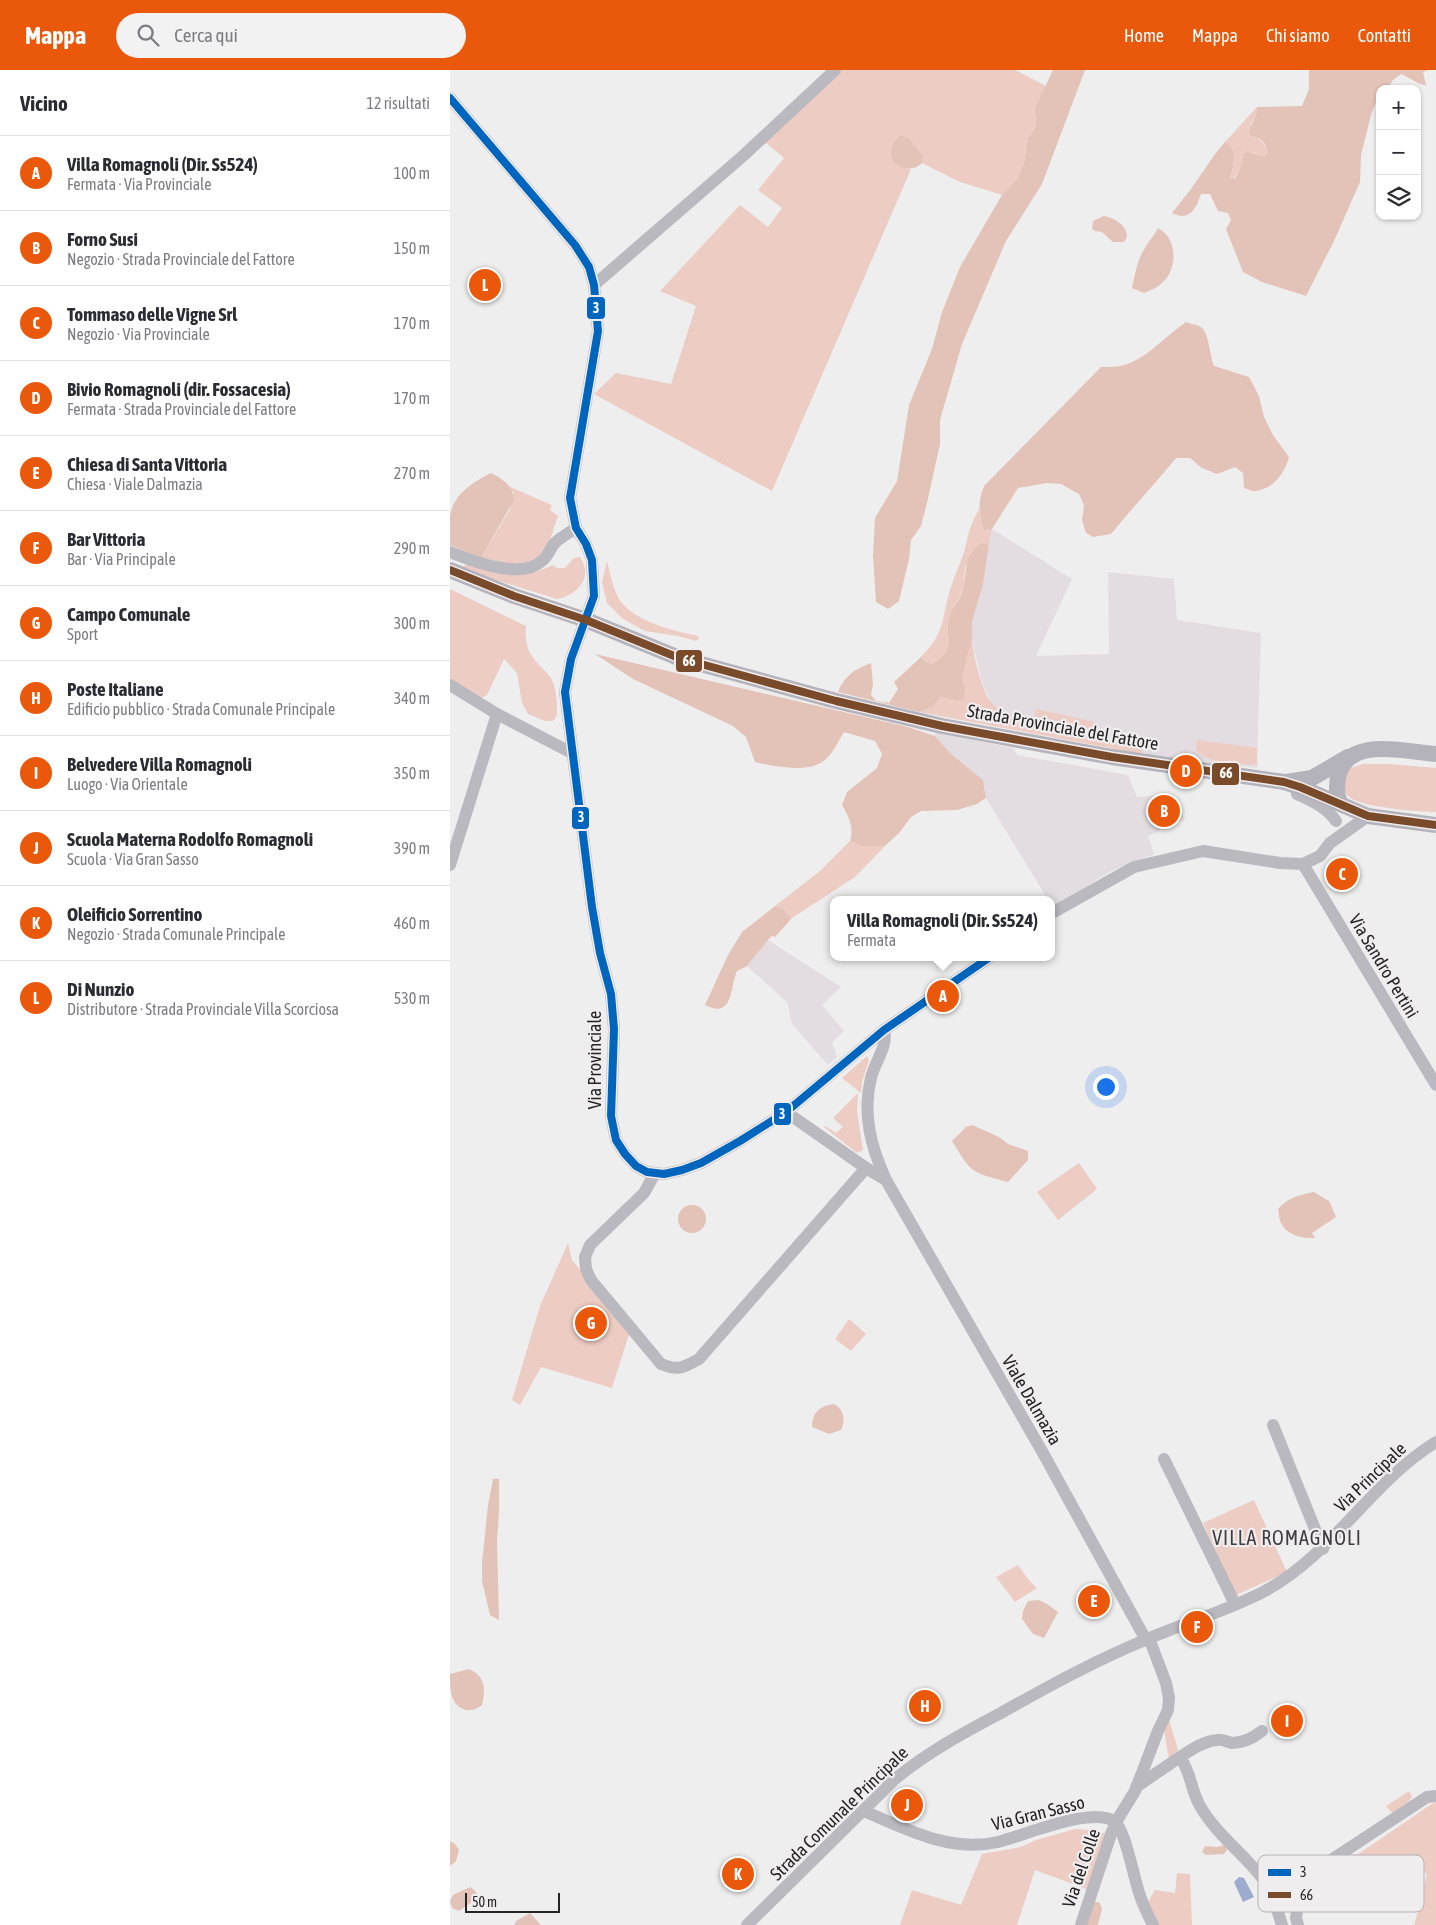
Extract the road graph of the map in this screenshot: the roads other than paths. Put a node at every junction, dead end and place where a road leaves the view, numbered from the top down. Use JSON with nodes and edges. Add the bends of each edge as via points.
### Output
{"nodes":[{"id":1,"x":835,"y":70,"type":"edge"},
{"id":2,"x":450,"y":98,"type":"edge"},
{"id":3,"x":594,"y":285,"type":"junction"},
{"id":4,"x":576,"y":528,"type":"junction"},
{"id":5,"x":450,"y":552,"type":"edge"},
{"id":6,"x":450,"y":570,"type":"edge"},
{"id":7,"x":586,"y":620,"type":"junction"},
{"id":8,"x":450,"y":685,"type":"edge"},
{"id":9,"x":497,"y":714,"type":"junction"},
{"id":10,"x":572,"y":753,"type":"junction"},
{"id":11,"x":1436,"y":754,"type":"edge"},
{"id":12,"x":1352,"y":755,"type":"junction"},
{"id":13,"x":1262,"y":779,"type":"junction"},
{"id":14,"x":1284,"y":782,"type":"junction"},
{"id":15,"x":1340,"y":803,"type":"junction"},
{"id":16,"x":1368,"y":816,"type":"junction"},
{"id":17,"x":1336,"y":821,"type":"junction"},
{"id":18,"x":1436,"y":824,"type":"edge"},
{"id":19,"x":1330,"y":843,"type":"junction"},
{"id":20,"x":1303,"y":864,"type":"junction"},
{"id":21,"x":450,"y":865,"type":"edge"},
{"id":22,"x":1055,"y":911,"type":"edge"},
{"id":23,"x":984,"y":961,"type":"edge"},
{"id":24,"x":884,"y":1030,"type":"junction"},
{"id":25,"x":1436,"y":1085,"type":"edge"},
{"id":26,"x":786,"y":1112,"type":"junction"},
{"id":27,"x":866,"y":1168,"type":"junction"},
{"id":28,"x":656,"y":1173,"type":"junction"},
{"id":29,"x":886,"y":1180,"type":"junction"},
{"id":30,"x":1273,"y":1425,"type":"dead end"},
{"id":31,"x":1436,"y":1442,"type":"edge"},
{"id":32,"x":1164,"y":1459,"type":"dead end"},
{"id":33,"x":1323,"y":1548,"type":"junction"},
{"id":34,"x":1235,"y":1604,"type":"junction"},
{"id":35,"x":1147,"y":1639,"type":"junction"},
{"id":36,"x":1262,"y":1732,"type":"dead end"},
{"id":37,"x":1180,"y":1757,"type":"junction"},
{"id":38,"x":1136,"y":1787,"type":"junction"},
{"id":39,"x":1431,"y":1797,"type":"edge"},
{"id":40,"x":864,"y":1811,"type":"junction"},
{"id":41,"x":1116,"y":1822,"type":"junction"},
{"id":42,"x":1339,"y":1855,"type":"edge"},
{"id":43,"x":1258,"y":1873,"type":"edge"},
{"id":44,"x":1278,"y":1912,"type":"edge"},
{"id":45,"x":1297,"y":1912,"type":"edge"},
{"id":46,"x":747,"y":1925,"type":"edge"},
{"id":47,"x":1080,"y":1925,"type":"edge"},
{"id":48,"x":1153,"y":1925,"type":"edge"},
{"id":49,"x":1282,"y":1925,"type":"edge"},
{"id":50,"x":1298,"y":1925,"type":"edge"}],
"edges":[{"from":1,"to":3,"type":"street","via":[[744,155]]},
{"from":2,"to":3,"type":"street","name":"Via Provinciale","via":[[575,246],[589,267]]},
{"from":3,"to":4,"type":"street","name":"Via Provinciale","via":[[598,331],[570,498]]},
{"from":4,"to":5,"type":"street","via":[[554,543],[544,560],[523,569],[478,562]]},
{"from":4,"to":7,"type":"street","name":"Via Provinciale","via":[[592,560],[594,596]]},
{"from":6,"to":7,"type":"main road","name":"Strada Provinciale del Fattore"},
{"from":7,"to":10,"type":"street","name":"Via Provinciale","via":[[570,660],[565,692]]},
{"from":7,"to":13,"type":"main road","name":"Strada Provinciale del Fattore","via":[[679,658],[942,726],[1112,757]]},
{"from":8,"to":9,"type":"street"},
{"from":9,"to":10,"type":"street"},
{"from":9,"to":21,"type":"street"},
{"from":10,"to":28,"type":"street","name":"Via Provinciale","via":[[592,907],[611,994],[614,1029],[611,1116],[616,1140],[625,1154],[636,1166]]},
{"from":11,"to":12,"type":"main road","name":"Strada Provinciale del Fattore","via":[[1374,749]]},
{"from":12,"to":14,"type":"main road","name":"Strada Provinciale del Fattore","via":[[1312,778]]},
{"from":12,"to":15,"type":"main road","via":[[1336,782]]},
{"from":13,"to":14,"type":"main road","name":"Strada Provinciale del Fattore"},
{"from":13,"to":17,"type":"street","via":[[1314,802]]},
{"from":14,"to":15,"type":"main road","name":"Strada Provinciale del Fattore"},
{"from":15,"to":16,"type":"main road","name":"Strada Provinciale del Fattore"},
{"from":15,"to":17,"type":"street"},
{"from":16,"to":18,"type":"main road","name":"Strada Provinciale del Fattore"},
{"from":16,"to":19,"type":"street"},
{"from":17,"to":19,"type":"street"},
{"from":19,"to":20,"type":"street","via":[[1320,856]]},
{"from":20,"to":22,"type":"street","via":[[1203,851],[1134,867]]},
{"from":20,"to":25,"type":"street","name":"Via Sandro Pertini"},
{"from":23,"to":24,"type":"street","name":"Via Provinciale"},
{"from":24,"to":26,"type":"street","name":"Via Provinciale"},
{"from":24,"to":29,"type":"street","name":"Viale Dalmazia","via":[[885,1042],[872,1076],[867,1109],[872,1143]]},
{"from":26,"to":27,"type":"street","name":"Viale Dalmazia"},
{"from":26,"to":28,"type":"street","name":"Via Provinciale","via":[[701,1163],[664,1174]]},
{"from":27,"to":28,"type":"street","via":[[699,1359],[684,1368],[673,1369],[661,1364],[591,1280],[586,1269],[585,1257],[590,1245],[644,1193]]},
{"from":27,"to":29,"type":"street","name":"Viale Dalmazia"},
{"from":29,"to":35,"type":"street","name":"Viale Dalmazia"},
{"from":30,"to":33,"type":"street"},
{"from":31,"to":33,"type":"street","name":"Via Principale","via":[[1386,1484]]},
{"from":32,"to":34,"type":"street"},
{"from":33,"to":34,"type":"street","name":"Via Principale","via":[[1287,1578]]},
{"from":34,"to":35,"type":"street","name":"Via Principale"},
{"from":35,"to":38,"type":"street","name":"Viale Dalmazia","via":[[1169,1698],[1168,1710]]},
{"from":35,"to":40,"type":"street","name":"Strada Comunale Principale","via":[[1029,1697],[918,1760]]},
{"from":36,"to":37,"type":"street","via":[[1242,1742],[1216,1740],[1206,1743]]},
{"from":37,"to":38,"type":"street"},
{"from":37,"to":43,"type":"street","via":[[1188,1768],[1200,1806]]},
{"from":38,"to":41,"type":"street","name":"Via del Colle"},
{"from":39,"to":42,"type":"street"},
{"from":40,"to":41,"type":"street","name":"Via Gran Sasso","via":[[930,1839],[977,1846],[1069,1820],[1098,1817]]},
{"from":40,"to":46,"type":"street","name":"Strada Comunale Principale"},
{"from":41,"to":47,"type":"street","name":"Via del Colle"},
{"from":41,"to":48,"type":"street","via":[[1141,1901]]},
{"from":44,"to":49,"type":"street"},
{"from":45,"to":50,"type":"street"}]}
